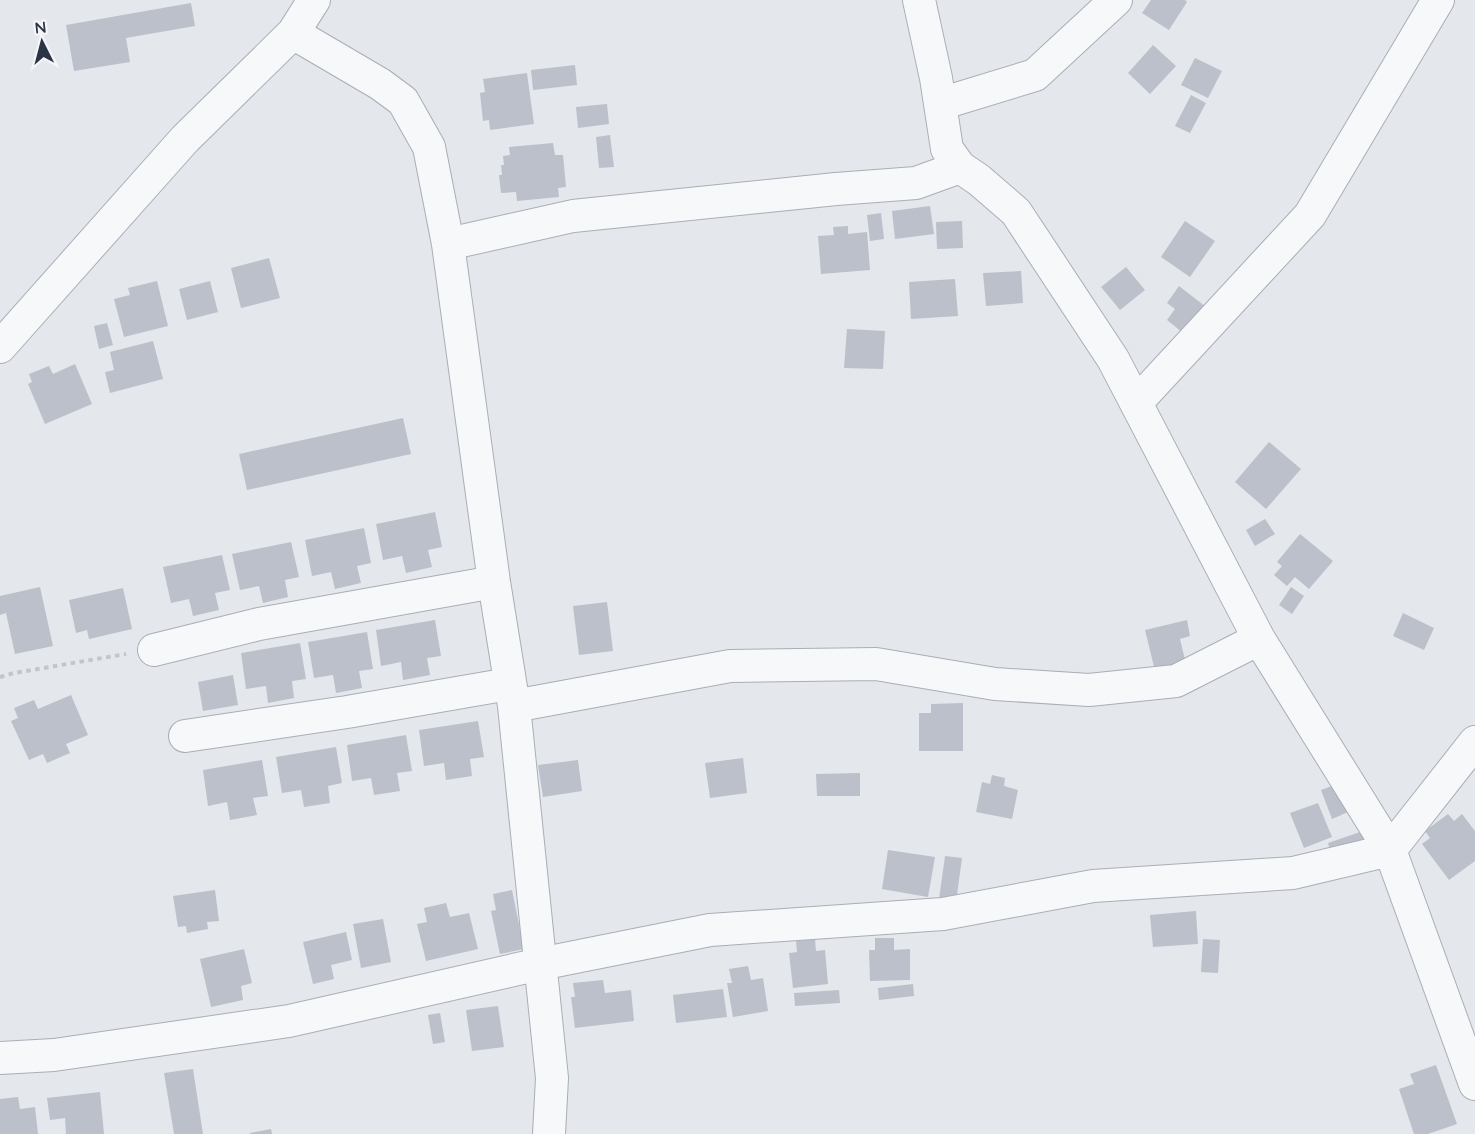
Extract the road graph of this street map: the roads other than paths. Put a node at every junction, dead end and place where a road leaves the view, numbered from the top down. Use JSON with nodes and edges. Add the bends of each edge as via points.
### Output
{"nodes":[{"id":1,"x":314,"y":0,"type":"edge"},
{"id":2,"x":919,"y":0,"type":"edge"},
{"id":3,"x":1116,"y":0,"type":"edge"},
{"id":4,"x":1438,"y":0,"type":"edge"},
{"id":5,"x":293,"y":33,"type":"junction"},
{"id":6,"x":940,"y":104,"type":"junction"},
{"id":7,"x":960,"y":167,"type":"junction"},
{"id":8,"x":448,"y":244,"type":"junction"},
{"id":9,"x":0,"y":347,"type":"edge"},
{"id":10,"x":1136,"y":403,"type":"junction"},
{"id":11,"x":494,"y":582,"type":"junction"},
{"id":12,"x":1259,"y":639,"type":"junction"},
{"id":13,"x":154,"y":650,"type":"road end"},
{"id":14,"x":511,"y":695,"type":"junction"},
{"id":15,"x":185,"y":736,"type":"dead end"},
{"id":16,"x":1475,"y":742,"type":"edge"},
{"id":17,"x":1390,"y":850,"type":"junction"},
{"id":18,"x":540,"y":964,"type":"junction"},
{"id":19,"x":0,"y":1058,"type":"edge"},
{"id":20,"x":1475,"y":1084,"type":"edge"},
{"id":21,"x":549,"y":1134,"type":"edge"}],
"edges":[{"from":1,"to":5,"type":"street"},
{"from":2,"to":6,"type":"street"},
{"from":3,"to":6,"type":"street","via":[[1035,75]]},
{"from":4,"to":10,"type":"street","via":[[1310,215]]},
{"from":5,"to":8,"type":"street","via":[[403,101],[429,147]]},
{"from":5,"to":9,"type":"street","via":[[184,139]]},
{"from":6,"to":7,"type":"street","via":[[947,149]]},
{"from":7,"to":8,"type":"street","via":[[916,183],[573,216]]},
{"from":7,"to":10,"type":"street","via":[[1016,212],[1113,359]]},
{"from":8,"to":11,"type":"street"},
{"from":10,"to":12,"type":"street"},
{"from":11,"to":13,"type":"street","via":[[259,624]]},
{"from":11,"to":14,"type":"street"},
{"from":12,"to":14,"type":"street","via":[[1176,681],[1089,690],[995,684],[876,664],[730,666]]},
{"from":12,"to":17,"type":"street"},
{"from":14,"to":15,"type":"street","via":[[347,712]]},
{"from":14,"to":18,"type":"street"},
{"from":16,"to":17,"type":"street"},
{"from":17,"to":18,"type":"street","via":[[1293,873],[1093,886],[943,914],[710,930]]},
{"from":17,"to":20,"type":"street"},
{"from":18,"to":19,"type":"street","via":[[289,1021],[54,1055]]},
{"from":18,"to":21,"type":"street","via":[[552,1078]]}]}
